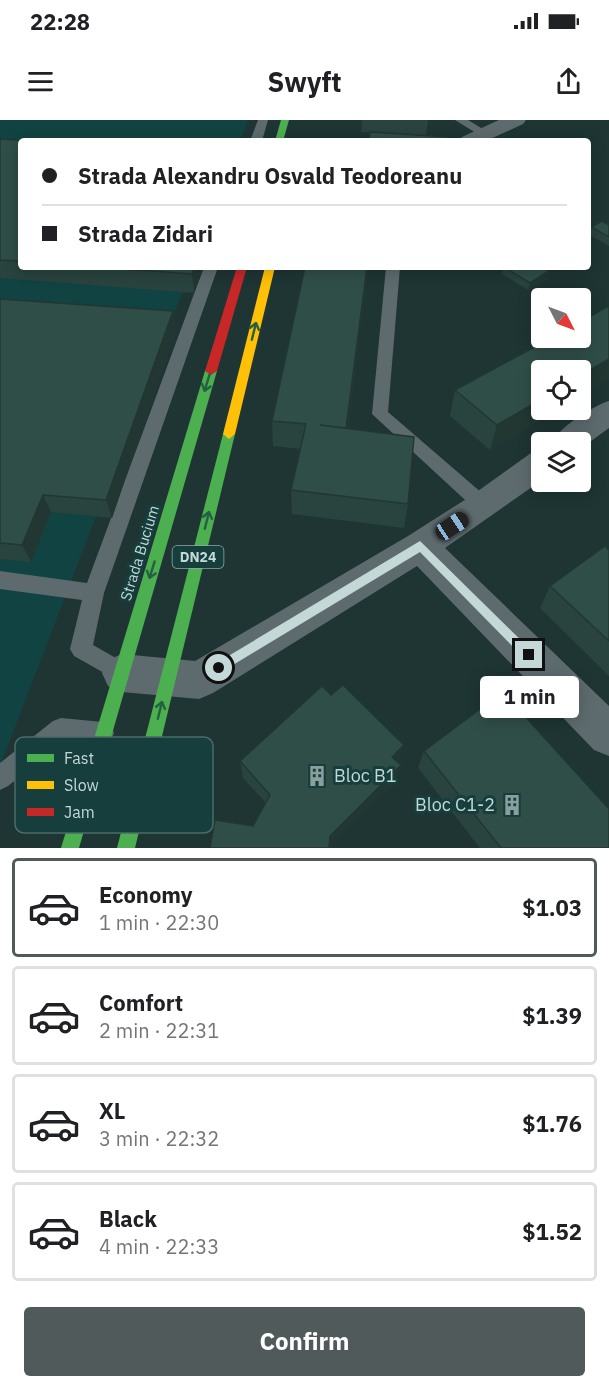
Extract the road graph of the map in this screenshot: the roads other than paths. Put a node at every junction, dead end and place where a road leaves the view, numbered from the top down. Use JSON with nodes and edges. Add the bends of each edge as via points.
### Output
{"nodes":[{"id":1,"x":263,"y":120,"type":"edge"},
{"id":2,"x":285,"y":120,"type":"edge"},
{"id":3,"x":460,"y":120,"type":"edge"},
{"id":4,"x":516,"y":120,"type":"edge"},
{"id":5,"x":477,"y":137,"type":"edge"},
{"id":6,"x":257,"y":138,"type":"edge"},
{"id":7,"x":280,"y":138,"type":"edge"},
{"id":8,"x":210,"y":270,"type":"edge"},
{"id":9,"x":241,"y":270,"type":"edge"},
{"id":10,"x":269,"y":270,"type":"edge"},
{"id":11,"x":393,"y":270,"type":"edge"},
{"id":12,"x":609,"y":412,"type":"edge"},
{"id":13,"x":582,"y":432,"type":"edge"},
{"id":14,"x":531,"y":470,"type":"edge"},
{"id":15,"x":483,"y":505,"type":"junction"},
{"id":16,"x":420,"y":546,"type":"junction"},
{"id":17,"x":0,"y":580,"type":"edge"},
{"id":18,"x":94,"y":593,"type":"junction"},
{"id":19,"x":122,"y":673,"type":"junction"},
{"id":20,"x":168,"y":677,"type":"junction"},
{"id":21,"x":104,"y":733,"type":"junction"},
{"id":22,"x":609,"y":735,"type":"edge"},
{"id":23,"x":52,"y":737,"type":"edge"},
{"id":24,"x":103,"y":737,"type":"edge"},
{"id":25,"x":153,"y":737,"type":"edge"},
{"id":26,"x":15,"y":766,"type":"edge"},
{"id":27,"x":0,"y":778,"type":"edge"},
{"id":28,"x":74,"y":833,"type":"edge"},
{"id":29,"x":130,"y":833,"type":"edge"},
{"id":30,"x":70,"y":848,"type":"edge"},
{"id":31,"x":126,"y":848,"type":"edge"}],
"edges":[{"from":1,"to":6,"type":"lane"},
{"from":2,"to":7,"type":"main road"},
{"from":3,"to":5,"type":"lane"},
{"from":4,"to":5,"type":"street"},
{"from":8,"to":18,"type":"lane","via":[[188,316]]},
{"from":9,"to":19,"type":"main road","name":"Strada Bucium","number":"DN24","one_way":true},
{"from":20,"to":10,"type":"main road","number":"DN24","one_way":true},
{"from":11,"to":15,"type":"lane","via":[[380,414]]},
{"from":12,"to":13,"type":"street"},
{"from":14,"to":15,"type":"street"},
{"from":15,"to":16,"type":"street"},
{"from":16,"to":20,"type":"street","via":[[199,680]]},
{"from":16,"to":22,"type":"street"},
{"from":17,"to":18,"type":"lane"},
{"from":18,"to":19,"type":"lane","via":[[81,649]]},
{"from":19,"to":20,"type":"street"},
{"from":19,"to":21,"type":"main road","name":"Strada Bucium","number":"DN24"},
{"from":25,"to":20,"type":"main road","number":"DN24","one_way":true},
{"from":21,"to":23,"type":"lane","via":[[62,729]]},
{"from":21,"to":24,"type":"main road","name":"Strada Bucium","number":"DN24"},
{"from":26,"to":27,"type":"lane"},
{"from":28,"to":30,"type":"main road","name":"Strada Bucium","number":"DN24"},
{"from":31,"to":29,"type":"main road","number":"DN24","one_way":true}]}
